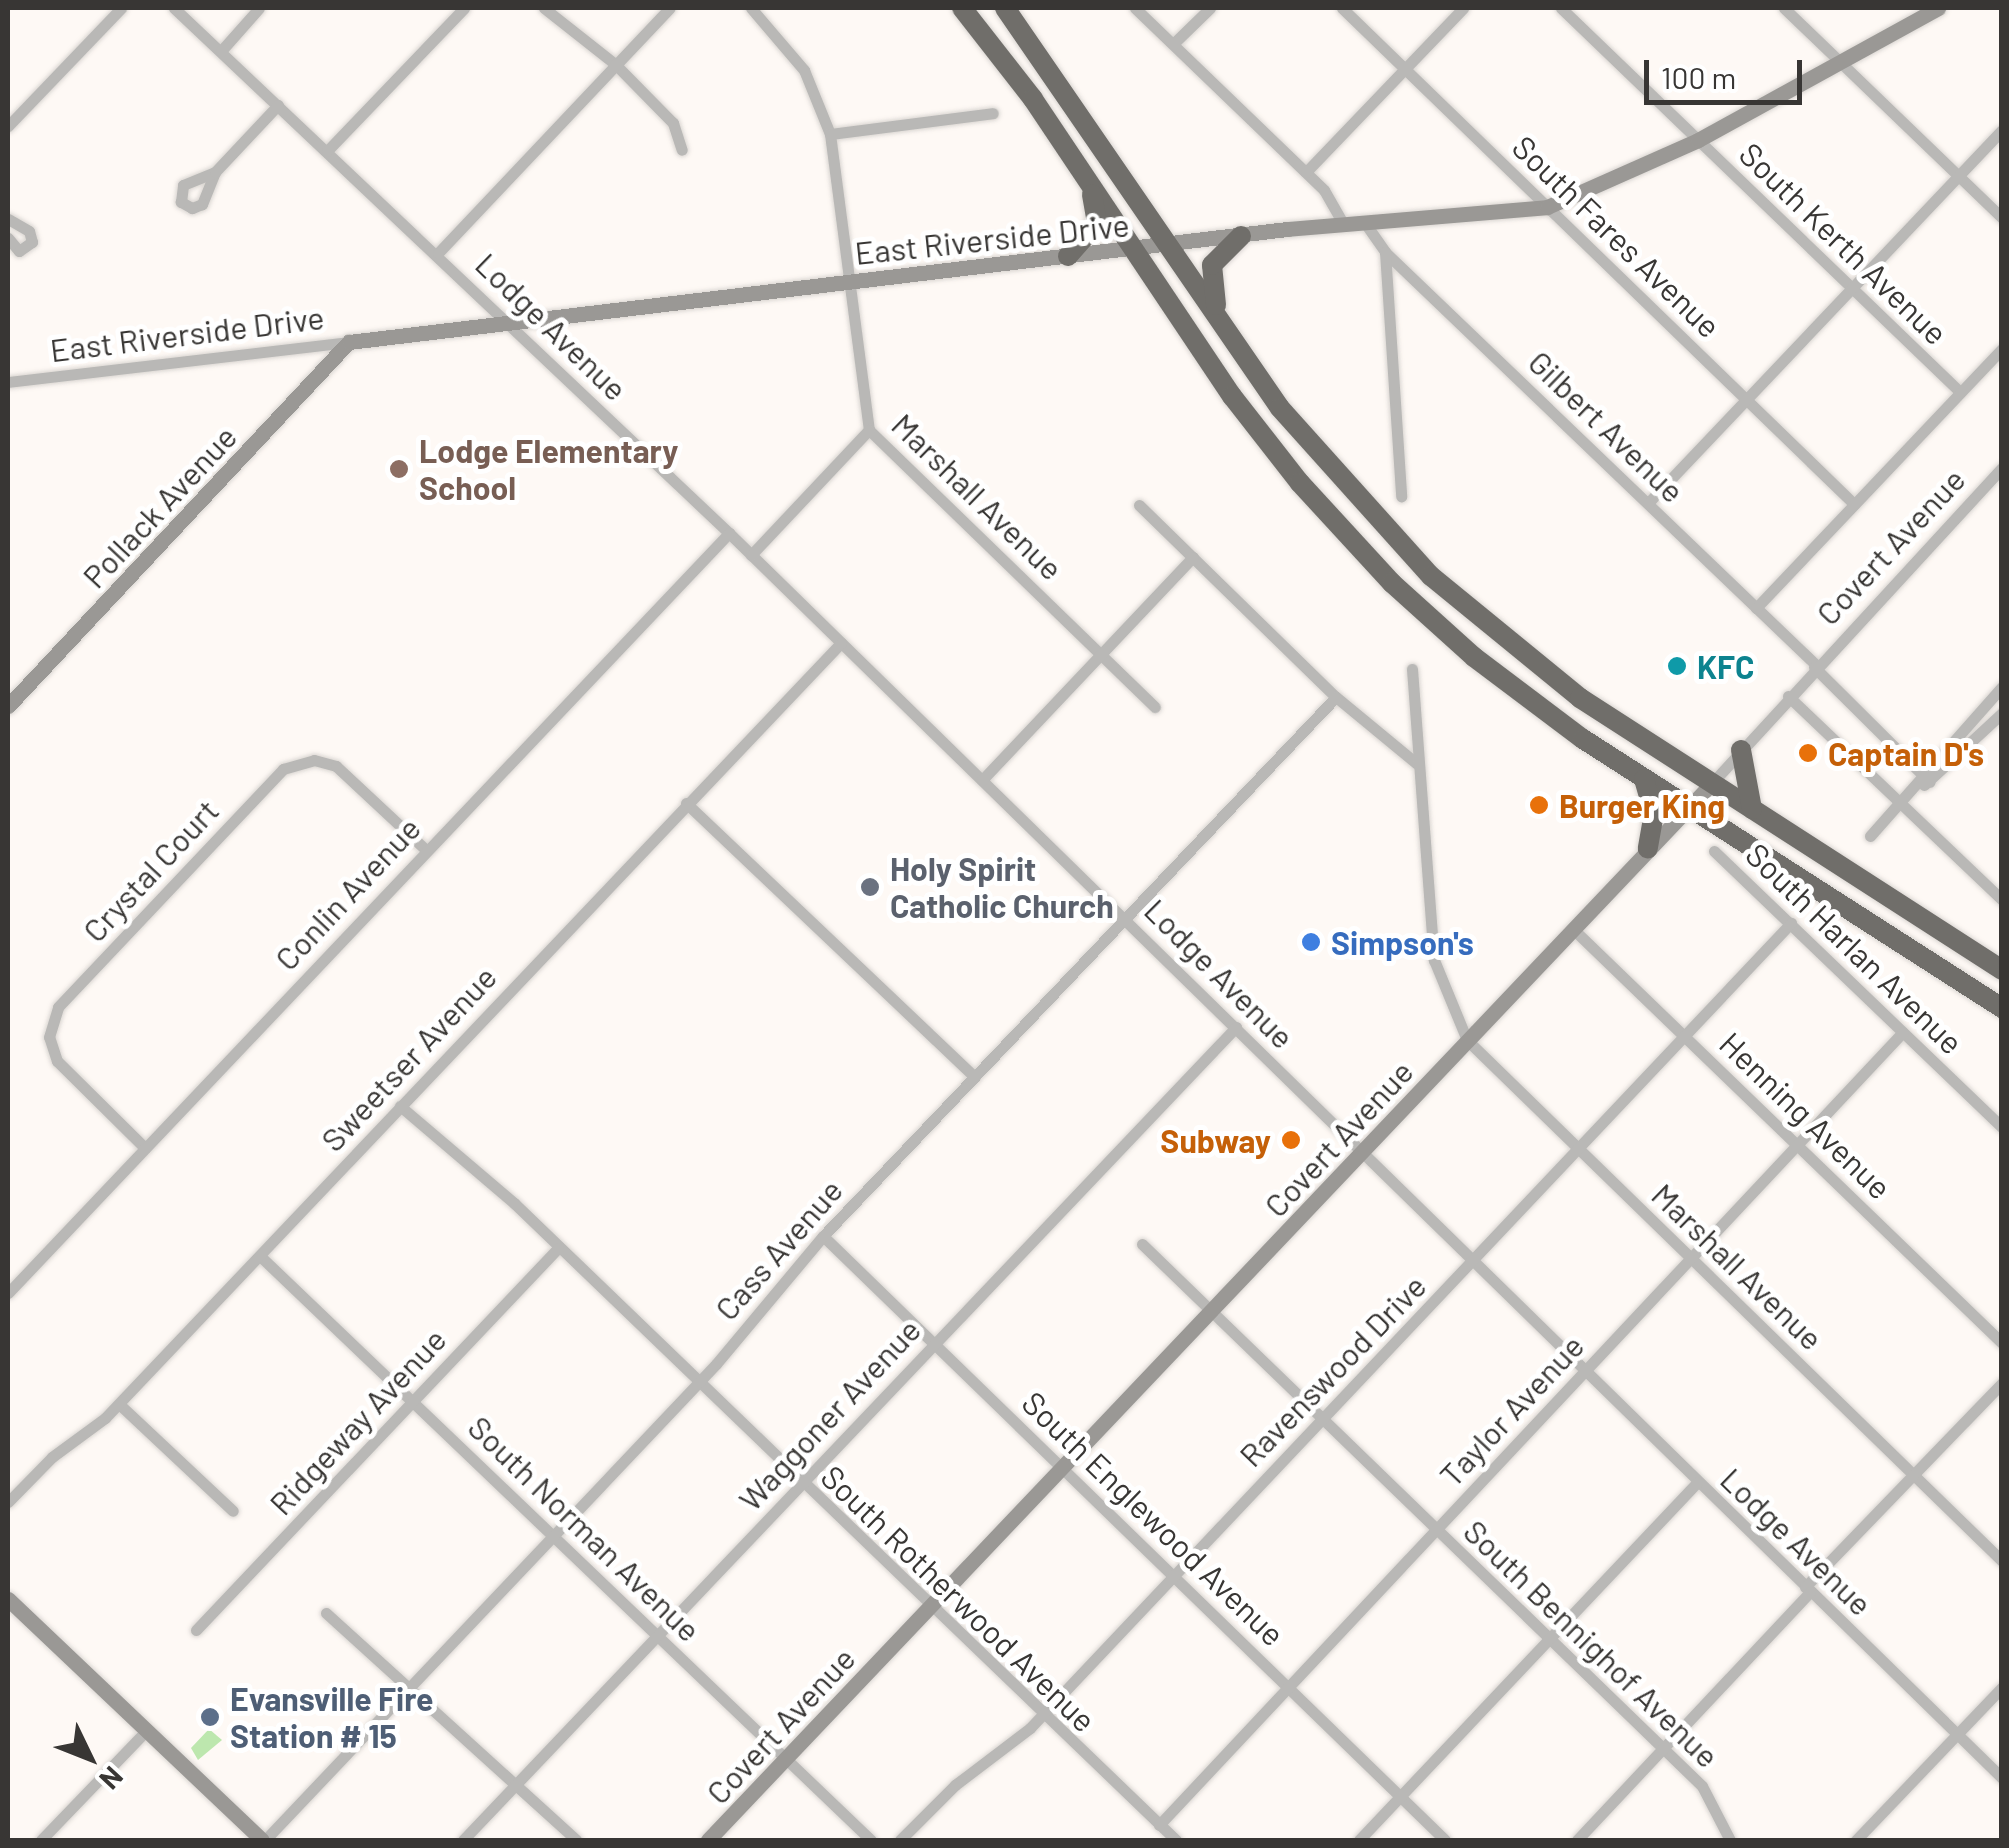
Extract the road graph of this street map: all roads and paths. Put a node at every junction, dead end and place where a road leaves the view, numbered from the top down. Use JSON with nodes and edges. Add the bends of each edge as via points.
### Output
{"nodes":[{"id":1,"x":121,"y":8,"type":"edge"},
{"id":2,"x":174,"y":8,"type":"edge"},
{"id":3,"x":259,"y":8,"type":"edge"},
{"id":4,"x":464,"y":8,"type":"edge"},
{"id":5,"x":544,"y":8,"type":"edge"},
{"id":6,"x":670,"y":8,"type":"edge"},
{"id":7,"x":751,"y":8,"type":"edge"},
{"id":8,"x":962,"y":8,"type":"edge"},
{"id":9,"x":1005,"y":8,"type":"edge"},
{"id":10,"x":1135,"y":8,"type":"edge"},
{"id":11,"x":1210,"y":8,"type":"edge"},
{"id":12,"x":1342,"y":8,"type":"edge"},
{"id":13,"x":1463,"y":8,"type":"edge"},
{"id":14,"x":1561,"y":8,"type":"edge"},
{"id":15,"x":1784,"y":8,"type":"edge"},
{"id":16,"x":1938,"y":8,"type":"edge"},
{"id":17,"x":1173,"y":44,"type":"junction"},
{"id":18,"x":221,"y":51,"type":"junction"},
{"id":19,"x":1841,"y":62,"type":"junction"},
{"id":20,"x":615,"y":64,"type":"junction"},
{"id":21,"x":1404,"y":67,"type":"junction"},
{"id":22,"x":278,"y":105,"type":"junction"},
{"id":23,"x":993,"y":113,"type":"dead end"},
{"id":24,"x":8,"y":126,"type":"edge"},
{"id":25,"x":2002,"y":130,"type":"edge"},
{"id":26,"x":830,"y":134,"type":"junction"},
{"id":27,"x":1698,"y":140,"type":"junction"},
{"id":28,"x":682,"y":150,"type":"dead end"},
{"id":29,"x":326,"y":151,"type":"junction"},
{"id":30,"x":1073,"y":156,"type":"junction"},
{"id":31,"x":215,"y":172,"type":"dead end"},
{"id":32,"x":1306,"y":172,"type":"junction"},
{"id":33,"x":1958,"y":175,"type":"junction"},
{"id":34,"x":1547,"y":207,"type":"junction"},
{"id":35,"x":2002,"y":218,"type":"edge"},
{"id":36,"x":8,"y":220,"type":"edge"},
{"id":37,"x":1365,"y":223,"type":"junction"},
{"id":38,"x":1344,"y":225,"type":"junction"},
{"id":39,"x":1241,"y":236,"type":"junction"},
{"id":40,"x":8,"y":238,"type":"edge"},
{"id":41,"x":1170,"y":246,"type":"junction"},
{"id":42,"x":1134,"y":250,"type":"junction"},
{"id":43,"x":1385,"y":252,"type":"junction"},
{"id":44,"x":438,"y":253,"type":"junction"},
{"id":45,"x":1068,"y":256,"type":"junction"},
{"id":46,"x":850,"y":281,"type":"junction"},
{"id":47,"x":1851,"y":288,"type":"junction"},
{"id":48,"x":512,"y":324,"type":"junction"},
{"id":49,"x":1231,"y":338,"type":"junction"},
{"id":50,"x":349,"y":342,"type":"junction"},
{"id":51,"x":2002,"y":349,"type":"edge"},
{"id":52,"x":8,"y":382,"type":"edge"},
{"id":53,"x":1960,"y":392,"type":"junction"},
{"id":54,"x":1746,"y":399,"type":"junction"},
{"id":55,"x":869,"y":430,"type":"junction"},
{"id":56,"x":2002,"y":468,"type":"edge"},
{"id":57,"x":1400,"y":496,"type":"dead end"},
{"id":58,"x":1648,"y":503,"type":"junction"},
{"id":59,"x":1854,"y":504,"type":"junction"},
{"id":60,"x":1138,"y":505,"type":"dead end"},
{"id":61,"x":729,"y":533,"type":"junction"},
{"id":62,"x":751,"y":555,"type":"junction"},
{"id":63,"x":1193,"y":557,"type":"junction"},
{"id":64,"x":1756,"y":608,"type":"junction"},
{"id":65,"x":841,"y":643,"type":"junction"},
{"id":66,"x":1101,"y":654,"type":"junction"},
{"id":67,"x":1815,"y":666,"type":"junction"},
{"id":68,"x":1412,"y":669,"type":"dead end"},
{"id":69,"x":2002,"y":687,"type":"edge"},
{"id":70,"x":1788,"y":696,"type":"junction"},
{"id":71,"x":1336,"y":697,"type":"junction"},
{"id":72,"x":1990,"y":699,"type":"junction"},
{"id":73,"x":8,"y":706,"type":"edge"},
{"id":74,"x":1155,"y":706,"type":"dead end"},
{"id":75,"x":1978,"y":711,"type":"junction"},
{"id":76,"x":2002,"y":711,"type":"edge"},
{"id":77,"x":1991,"y":724,"type":"junction"},
{"id":78,"x":2002,"y":734,"type":"edge"},
{"id":79,"x":1741,"y":750,"type":"junction"},
{"id":80,"x":1416,"y":764,"type":"junction"},
{"id":81,"x":1644,"y":778,"type":"junction"},
{"id":82,"x":1926,"y":778,"type":"junction"},
{"id":83,"x":982,"y":780,"type":"junction"},
{"id":84,"x":1712,"y":783,"type":"junction"},
{"id":85,"x":686,"y":803,"type":"junction"},
{"id":86,"x":1899,"y":805,"type":"junction"},
{"id":87,"x":1690,"y":807,"type":"junction"},
{"id":88,"x":1752,"y":809,"type":"junction"},
{"id":89,"x":1870,"y":836,"type":"dead end"},
{"id":90,"x":1648,"y":848,"type":"junction"},
{"id":91,"x":425,"y":850,"type":"junction"},
{"id":92,"x":1714,"y":851,"type":"dead end"},
{"id":93,"x":2002,"y":900,"type":"edge"},
{"id":94,"x":1127,"y":920,"type":"junction"},
{"id":95,"x":1791,"y":923,"type":"junction"},
{"id":96,"x":1572,"y":928,"type":"junction"},
{"id":97,"x":2002,"y":970,"type":"edge"},
{"id":98,"x":2002,"y":1008,"type":"edge"},
{"id":99,"x":1236,"y":1027,"type":"junction"},
{"id":100,"x":1904,"y":1032,"type":"junction"},
{"id":101,"x":1684,"y":1035,"type":"junction"},
{"id":102,"x":1467,"y":1040,"type":"junction"},
{"id":103,"x":975,"y":1077,"type":"junction"},
{"id":104,"x":400,"y":1106,"type":"junction"},
{"id":105,"x":2002,"y":1127,"type":"edge"},
{"id":106,"x":1796,"y":1144,"type":"junction"},
{"id":107,"x":145,"y":1148,"type":"junction"},
{"id":108,"x":1578,"y":1148,"type":"junction"},
{"id":109,"x":1364,"y":1153,"type":"junction"},
{"id":110,"x":823,"y":1236,"type":"junction"},
{"id":111,"x":1142,"y":1244,"type":"dead end"},
{"id":112,"x":558,"y":1248,"type":"junction"},
{"id":113,"x":260,"y":1256,"type":"junction"},
{"id":114,"x":1690,"y":1257,"type":"junction"},
{"id":115,"x":1474,"y":1260,"type":"junction"},
{"id":116,"x":8,"y":1293,"type":"edge"},
{"id":117,"x":1211,"y":1310,"type":"junction"},
{"id":118,"x":2002,"y":1343,"type":"edge"},
{"id":119,"x":934,"y":1344,"type":"junction"},
{"id":120,"x":1584,"y":1372,"type":"junction"},
{"id":121,"x":2002,"y":1383,"type":"edge"},
{"id":122,"x":696,"y":1385,"type":"junction"},
{"id":123,"x":413,"y":1402,"type":"junction"},
{"id":124,"x":119,"y":1404,"type":"junction"},
{"id":125,"x":1323,"y":1420,"type":"junction"},
{"id":126,"x":1062,"y":1468,"type":"junction"},
{"id":127,"x":1913,"y":1475,"type":"junction"},
{"id":128,"x":1697,"y":1482,"type":"junction"},
{"id":129,"x":800,"y":1485,"type":"junction"},
{"id":130,"x":8,"y":1502,"type":"edge"},
{"id":131,"x":232,"y":1512,"type":"dead end"},
{"id":132,"x":1437,"y":1531,"type":"junction"},
{"id":133,"x":552,"y":1536,"type":"junction"},
{"id":134,"x":2002,"y":1561,"type":"edge"},
{"id":135,"x":1173,"y":1576,"type":"junction"},
{"id":136,"x":1808,"y":1590,"type":"junction"},
{"id":137,"x":8,"y":1599,"type":"edge"},
{"id":138,"x":928,"y":1608,"type":"junction"},
{"id":139,"x":326,"y":1613,"type":"dead end"},
{"id":140,"x":196,"y":1630,"type":"dead end"},
{"id":141,"x":658,"y":1636,"type":"junction"},
{"id":142,"x":1548,"y":1640,"type":"junction"},
{"id":143,"x":411,"y":1685,"type":"junction"},
{"id":144,"x":1288,"y":1687,"type":"junction"},
{"id":145,"x":2002,"y":1687,"type":"edge"},
{"id":146,"x":1042,"y":1715,"type":"junction"},
{"id":147,"x":147,"y":1730,"type":"junction"},
{"id":148,"x":1956,"y":1734,"type":"junction"},
{"id":149,"x":1662,"y":1749,"type":"junction"},
{"id":150,"x":785,"y":1760,"type":"junction"},
{"id":151,"x":2002,"y":1778,"type":"edge"},
{"id":152,"x":516,"y":1785,"type":"junction"},
{"id":153,"x":1400,"y":1798,"type":"junction"},
{"id":154,"x":1159,"y":1824,"type":"junction"},
{"id":155,"x":41,"y":1840,"type":"edge"},
{"id":156,"x":264,"y":1840,"type":"edge"},
{"id":157,"x":463,"y":1840,"type":"edge"},
{"id":158,"x":576,"y":1840,"type":"edge"},
{"id":159,"x":708,"y":1840,"type":"edge"},
{"id":160,"x":870,"y":1840,"type":"edge"},
{"id":161,"x":900,"y":1840,"type":"edge"},
{"id":162,"x":1176,"y":1840,"type":"edge"},
{"id":163,"x":1358,"y":1840,"type":"edge"},
{"id":164,"x":1445,"y":1840,"type":"edge"},
{"id":165,"x":1577,"y":1840,"type":"edge"},
{"id":166,"x":1730,"y":1840,"type":"edge"},
{"id":167,"x":1856,"y":1840,"type":"edge"}],
"edges":[{"from":1,"to":24,"type":"street"},
{"from":2,"to":18,"type":"street","name":"Lodge Avenue"},
{"from":3,"to":18,"type":"street"},
{"from":4,"to":29,"type":"street"},
{"from":5,"to":20,"type":"street"},
{"from":6,"to":20,"type":"street"},
{"from":7,"to":26,"type":"street","name":"Marshall Avenue","via":[[804,70]]},
{"from":8,"to":30,"type":"highway"},
{"from":9,"to":41,"type":"highway"},
{"from":10,"to":17,"type":"street"},
{"from":11,"to":17,"type":"street"},
{"from":12,"to":21,"type":"street","name":"South Fares Avenue"},
{"from":13,"to":21,"type":"street"},
{"from":14,"to":27,"type":"street","name":"South Kerth Avenue"},
{"from":15,"to":19,"type":"street"},
{"from":16,"to":19,"type":"street","name":"East Riverside Drive"},
{"from":17,"to":32,"type":"street"},
{"from":18,"to":22,"type":"street","name":"Lodge Avenue"},
{"from":19,"to":27,"type":"street","name":"East Riverside Drive"},
{"from":19,"to":33,"type":"street"},
{"from":20,"to":28,"type":"street","via":[[674,123]]},
{"from":20,"to":44,"type":"street"},
{"from":21,"to":32,"type":"street"},
{"from":21,"to":34,"type":"street","name":"South Fares Avenue"},
{"from":22,"to":29,"type":"street","name":"Lodge Avenue"},
{"from":22,"to":31,"type":"street"},
{"from":23,"to":26,"type":"street"},
{"from":25,"to":33,"type":"street"},
{"from":26,"to":46,"type":"street","name":"Marshall Avenue"},
{"from":27,"to":34,"type":"street","name":"East Riverside Drive"},
{"from":27,"to":47,"type":"street","name":"South Kerth Avenue"},
{"from":29,"to":44,"type":"street","name":"Lodge Avenue"},
{"from":30,"to":42,"type":"highway"},
{"from":30,"to":45,"type":"highway","via":[[1098,217]]},
{"from":32,"to":38,"type":"street","via":[[1333,200]]},
{"from":33,"to":35,"type":"street"},
{"from":33,"to":47,"type":"street"},
{"from":34,"to":37,"type":"street","name":"East Riverside Drive"},
{"from":34,"to":54,"type":"street","name":"South Fares Avenue"},
{"from":36,"to":40,"type":"street","via":[[29,231],[32,242],[20,250]]},
{"from":37,"to":38,"type":"street","name":"East Riverside Drive"},
{"from":37,"to":43,"type":"street","name":"Gilbert Avenue"},
{"from":38,"to":39,"type":"street","name":"East Riverside Drive"},
{"from":39,"to":41,"type":"street","name":"East Riverside Drive"},
{"from":39,"to":49,"type":"highway","via":[[1218,254],[1210,272],[1212,298]]},
{"from":41,"to":42,"type":"street","name":"East Riverside Drive"},
{"from":41,"to":49,"type":"highway"},
{"from":42,"to":45,"type":"street","name":"East Riverside Drive"},
{"from":42,"to":81,"type":"highway","via":[[1244,411],[1358,549],[1474,657]]},
{"from":43,"to":57,"type":"street"},
{"from":43,"to":58,"type":"street","name":"Gilbert Avenue"},
{"from":44,"to":48,"type":"street","name":"Lodge Avenue"},
{"from":45,"to":46,"type":"street","name":"East Riverside Drive"},
{"from":46,"to":48,"type":"street","name":"East Riverside Drive"},
{"from":46,"to":55,"type":"street","name":"Marshall Avenue"},
{"from":47,"to":53,"type":"street","name":"South Kerth Avenue"},
{"from":47,"to":54,"type":"street"},
{"from":48,"to":50,"type":"street","name":"East Riverside Drive"},
{"from":48,"to":61,"type":"street","name":"Lodge Avenue"},
{"from":49,"to":84,"type":"highway","via":[[1330,470],[1430,576],[1546,674]]},
{"from":50,"to":52,"type":"street","name":"East Riverside Drive"},
{"from":50,"to":73,"type":"street","name":"Pollack Avenue"},
{"from":51,"to":53,"type":"street"},
{"from":53,"to":59,"type":"street"},
{"from":54,"to":58,"type":"street"},
{"from":54,"to":59,"type":"street","name":"South Fares Avenue"},
{"from":55,"to":62,"type":"street"},
{"from":55,"to":66,"type":"street","name":"Marshall Avenue"},
{"from":56,"to":67,"type":"street","name":"Covert Avenue"},
{"from":58,"to":64,"type":"street","name":"Gilbert Avenue"},
{"from":59,"to":64,"type":"street"},
{"from":60,"to":63,"type":"street"},
{"from":61,"to":62,"type":"street","name":"Lodge Avenue"},
{"from":61,"to":91,"type":"street","name":"Conlin Avenue"},
{"from":62,"to":65,"type":"street","name":"Lodge Avenue"},
{"from":63,"to":66,"type":"street"},
{"from":63,"to":71,"type":"street"},
{"from":64,"to":67,"type":"street","name":"Gilbert Avenue"},
{"from":65,"to":83,"type":"street","name":"Lodge Avenue"},
{"from":65,"to":85,"type":"street","name":"Sweetser Avenue"},
{"from":66,"to":74,"type":"street","name":"Marshall Avenue"},
{"from":66,"to":83,"type":"street"},
{"from":67,"to":70,"type":"street","name":"Covert Avenue"},
{"from":67,"to":82,"type":"street","name":"Gilbert Avenue"},
{"from":68,"to":80,"type":"street","name":"Marshall Avenue"},
{"from":69,"to":72,"type":"street"},
{"from":70,"to":79,"type":"street","name":"Covert Avenue"},
{"from":70,"to":86,"type":"street"},
{"from":71,"to":80,"type":"street"},
{"from":71,"to":94,"type":"street","name":"Cass Avenue"},
{"from":72,"to":75,"type":"street"},
{"from":72,"to":76,"type":"street"},
{"from":75,"to":77,"type":"street"},
{"from":75,"to":82,"type":"street"},
{"from":76,"to":77,"type":"street"},
{"from":77,"to":78,"type":"street"},
{"from":77,"to":82,"type":"street"},
{"from":79,"to":84,"type":"street","name":"Covert Avenue"},
{"from":79,"to":88,"type":"highway"},
{"from":80,"to":102,"type":"street","name":"Marshall Avenue","via":[[1434,960]]},
{"from":81,"to":87,"type":"highway"},
{"from":81,"to":90,"type":"highway","via":[[1654,813]]},
{"from":82,"to":86,"type":"street"},
{"from":83,"to":94,"type":"street","name":"Lodge Avenue"},
{"from":84,"to":87,"type":"street","name":"Covert Avenue"},
{"from":84,"to":88,"type":"highway"},
{"from":85,"to":103,"type":"street"},
{"from":85,"to":104,"type":"street","name":"Sweetser Avenue"},
{"from":86,"to":89,"type":"street"},
{"from":86,"to":93,"type":"street"},
{"from":87,"to":90,"type":"street","name":"Covert Avenue"},
{"from":87,"to":98,"type":"highway"},
{"from":88,"to":97,"type":"highway"},
{"from":90,"to":96,"type":"street","name":"Covert Avenue"},
{"from":91,"to":107,"type":"street","name":"Conlin Avenue"},
{"from":91,"to":107,"type":"street","name":"Crystal Court","via":[[336,766],[314,760],[283,769],[71,993],[58,1008],[50,1038],[57,1061]]},
{"from":92,"to":95,"type":"street","name":"South Harlan Avenue"},
{"from":94,"to":99,"type":"street","name":"Lodge Avenue"},
{"from":94,"to":103,"type":"street","name":"Cass Avenue"},
{"from":95,"to":100,"type":"street","name":"South Harlan Avenue"},
{"from":95,"to":101,"type":"street","name":"Ravenswood Drive"},
{"from":96,"to":101,"type":"street","name":"Henning Avenue"},
{"from":96,"to":102,"type":"street","name":"Covert Avenue"},
{"from":99,"to":109,"type":"street","name":"Lodge Avenue"},
{"from":99,"to":119,"type":"street","name":"Waggoner Avenue"},
{"from":100,"to":105,"type":"street","name":"South Harlan Avenue"},
{"from":100,"to":106,"type":"street","name":"Taylor Avenue"},
{"from":101,"to":106,"type":"street","name":"Henning Avenue"},
{"from":101,"to":108,"type":"street","name":"Ravenswood Drive"},
{"from":102,"to":108,"type":"street","name":"Marshall Avenue"},
{"from":102,"to":109,"type":"street","name":"Covert Avenue"},
{"from":103,"to":110,"type":"street","name":"Cass Avenue"},
{"from":104,"to":112,"type":"street","name":"South Rotherwood Avenue"},
{"from":104,"to":113,"type":"street","name":"Sweetser Avenue"},
{"from":106,"to":114,"type":"street","name":"Taylor Avenue"},
{"from":106,"to":118,"type":"street","name":"Henning Avenue"},
{"from":107,"to":116,"type":"street","name":"Conlin Avenue"},
{"from":108,"to":114,"type":"street","name":"Marshall Avenue"},
{"from":108,"to":115,"type":"street","name":"Ravenswood Drive"},
{"from":109,"to":115,"type":"street","name":"Lodge Avenue"},
{"from":109,"to":117,"type":"street","name":"Covert Avenue"},
{"from":110,"to":119,"type":"street","name":"South Englewood Avenue"},
{"from":110,"to":122,"type":"street","name":"Cass Avenue"},
{"from":111,"to":117,"type":"street","name":"South Bennighof Avenue"},
{"from":112,"to":122,"type":"street","name":"South Rotherwood Avenue"},
{"from":112,"to":123,"type":"street","name":"Ridgeway Avenue"},
{"from":113,"to":123,"type":"street","name":"South Norman Avenue"},
{"from":113,"to":124,"type":"street","name":"Sweetser Avenue"},
{"from":114,"to":120,"type":"street","name":"Taylor Avenue"},
{"from":114,"to":127,"type":"street","name":"Marshall Avenue"},
{"from":115,"to":120,"type":"street","name":"Lodge Avenue"},
{"from":115,"to":125,"type":"street","name":"Ravenswood Drive"},
{"from":117,"to":125,"type":"street","name":"South Bennighof Avenue"},
{"from":117,"to":126,"type":"street","name":"Covert Avenue"},
{"from":119,"to":126,"type":"street","name":"South Englewood Avenue"},
{"from":119,"to":129,"type":"street","name":"Waggoner Avenue"},
{"from":120,"to":128,"type":"street","name":"Lodge Avenue"},
{"from":120,"to":132,"type":"street","name":"Taylor Avenue"},
{"from":121,"to":127,"type":"street"},
{"from":122,"to":129,"type":"street","name":"South Rotherwood Avenue"},
{"from":122,"to":133,"type":"street","name":"Cass Avenue"},
{"from":123,"to":133,"type":"street","name":"South Norman Avenue"},
{"from":123,"to":140,"type":"street","name":"Ridgeway Avenue"},
{"from":124,"to":130,"type":"street","name":"Sweetser Avenue"},
{"from":124,"to":131,"type":"street"},
{"from":125,"to":132,"type":"street","name":"South Bennighof Avenue"},
{"from":125,"to":135,"type":"street","name":"Ravenswood Drive"},
{"from":126,"to":135,"type":"street","name":"South Englewood Avenue"},
{"from":126,"to":138,"type":"street","name":"Covert Avenue"},
{"from":127,"to":134,"type":"street","name":"Marshall Avenue"},
{"from":127,"to":136,"type":"street"},
{"from":128,"to":136,"type":"street","name":"Lodge Avenue"},
{"from":128,"to":142,"type":"street"},
{"from":129,"to":138,"type":"street","name":"South Rotherwood Avenue"},
{"from":129,"to":141,"type":"street","name":"Waggoner Avenue"},
{"from":132,"to":142,"type":"street","name":"South Bennighof Avenue"},
{"from":132,"to":144,"type":"street","name":"Taylor Avenue"},
{"from":133,"to":141,"type":"street","name":"South Norman Avenue"},
{"from":133,"to":143,"type":"street","name":"Cass Avenue"},
{"from":135,"to":144,"type":"street","name":"South Englewood Avenue"},
{"from":135,"to":146,"type":"street","name":"Ravenswood Drive"},
{"from":136,"to":148,"type":"street","name":"Lodge Avenue"},
{"from":136,"to":149,"type":"street"},
{"from":137,"to":147,"type":"street"},
{"from":138,"to":146,"type":"street","name":"South Rotherwood Avenue"},
{"from":138,"to":150,"type":"street","name":"Covert Avenue"},
{"from":139,"to":143,"type":"street"},
{"from":141,"to":150,"type":"street","name":"South Norman Avenue"},
{"from":141,"to":152,"type":"street","name":"Waggoner Avenue"},
{"from":142,"to":149,"type":"street","name":"South Bennighof Avenue"},
{"from":142,"to":153,"type":"street"},
{"from":143,"to":152,"type":"street"},
{"from":143,"to":156,"type":"street","name":"Cass Avenue"},
{"from":144,"to":153,"type":"street","name":"South Englewood Avenue"},
{"from":144,"to":154,"type":"street","name":"Taylor Avenue"},
{"from":145,"to":148,"type":"street"},
{"from":146,"to":154,"type":"street","name":"South Rotherwood Avenue"},
{"from":146,"to":161,"type":"street","name":"Ravenswood Drive"},
{"from":147,"to":155,"type":"street"},
{"from":147,"to":156,"type":"street"},
{"from":148,"to":151,"type":"street","name":"Lodge Avenue"},
{"from":148,"to":167,"type":"street"},
{"from":149,"to":165,"type":"street"},
{"from":149,"to":166,"type":"street","name":"South Bennighof Avenue","via":[[1710,1795]]},
{"from":150,"to":159,"type":"street","name":"Covert Avenue"},
{"from":150,"to":160,"type":"street","name":"South Norman Avenue"},
{"from":152,"to":157,"type":"street","name":"Waggoner Avenue"},
{"from":152,"to":158,"type":"street"},
{"from":153,"to":163,"type":"street"},
{"from":153,"to":164,"type":"street","name":"South Englewood Avenue"},
{"from":154,"to":162,"type":"street","name":"South Rotherwood Avenue"}]}
